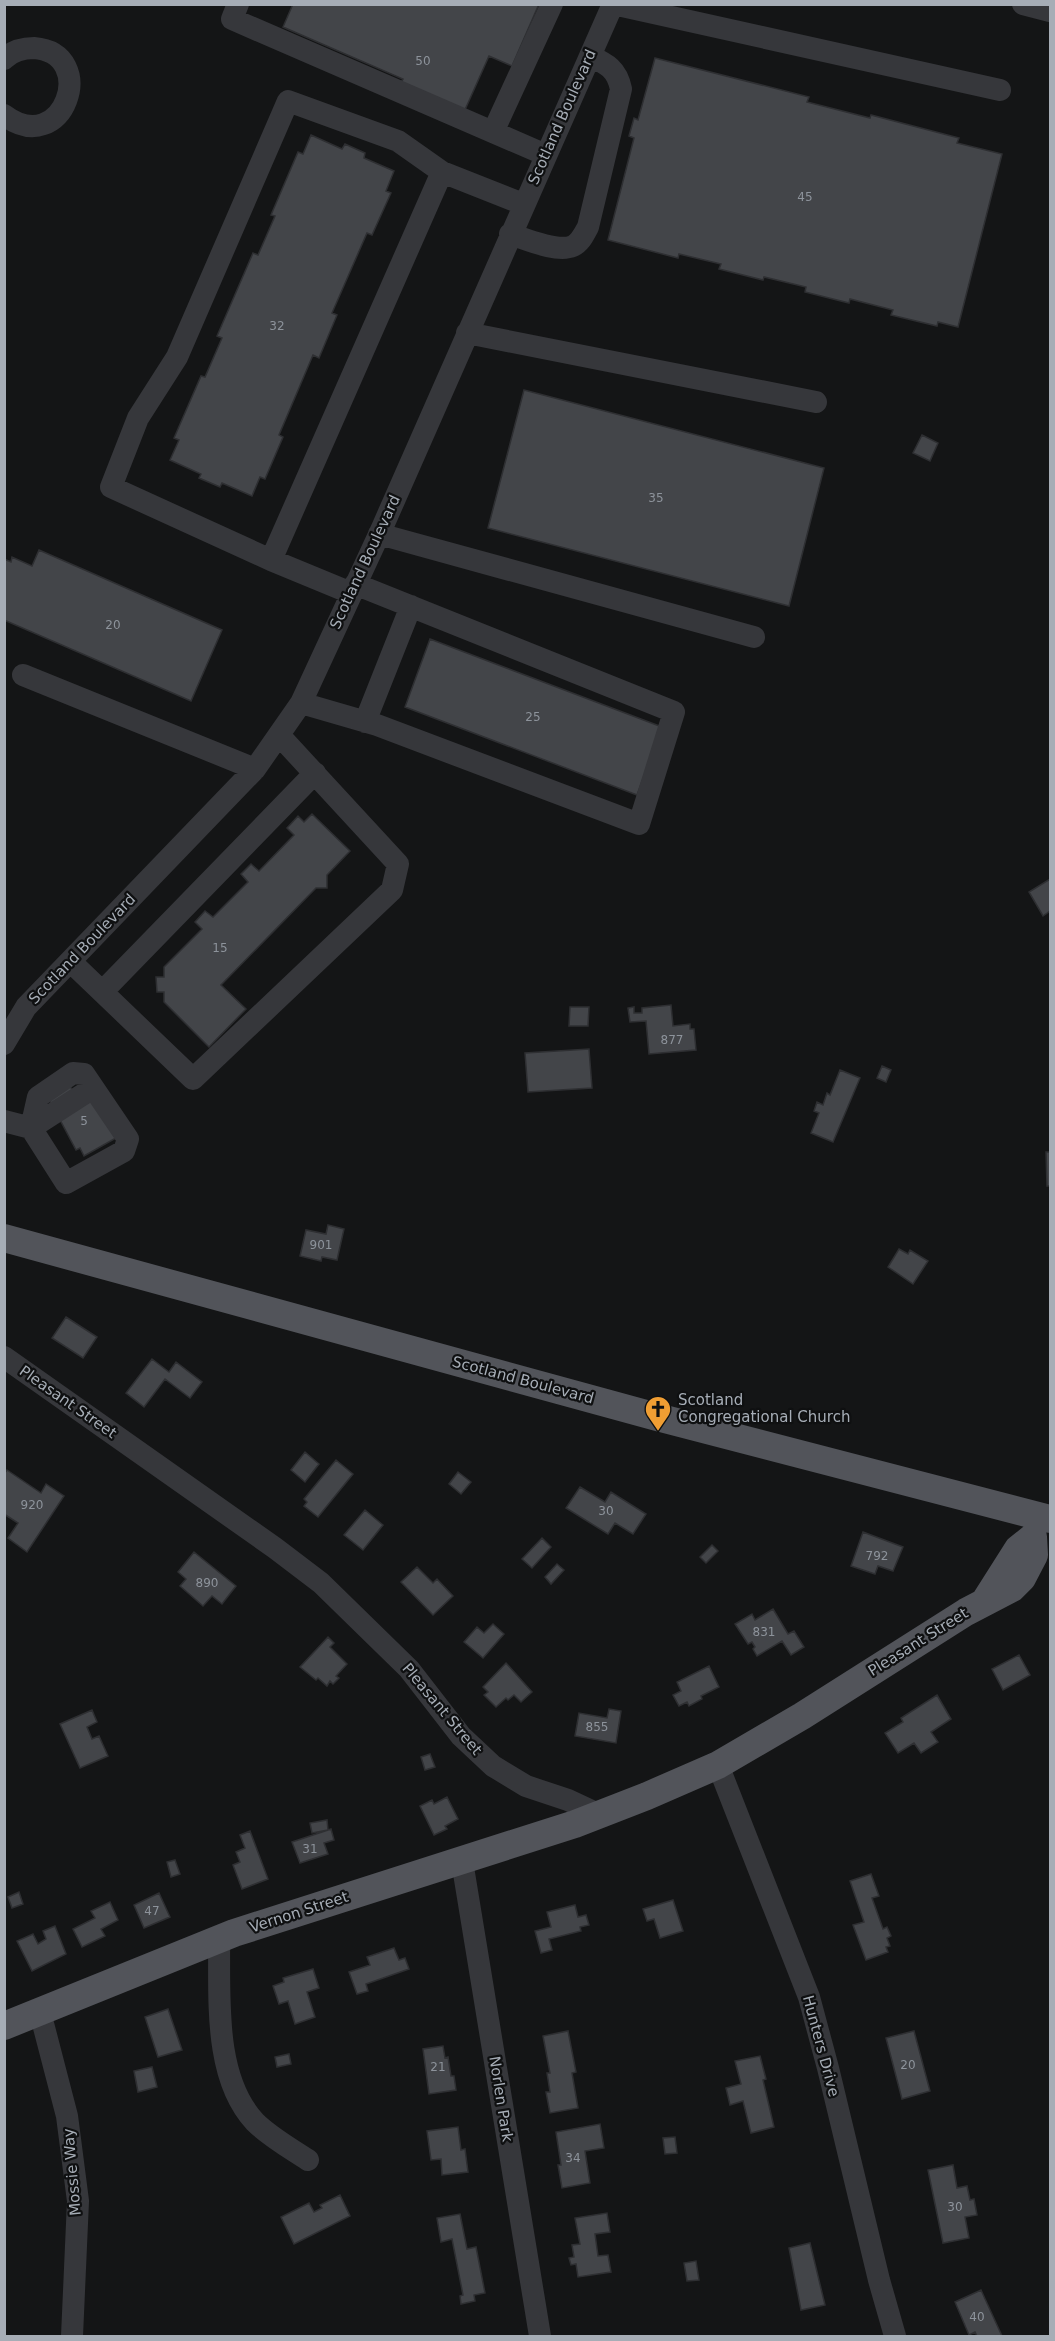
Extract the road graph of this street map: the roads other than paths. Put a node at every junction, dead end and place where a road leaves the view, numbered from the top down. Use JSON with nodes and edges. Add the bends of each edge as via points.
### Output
{"nodes":[{"id":1,"x":238,"y":4,"type":"edge"},
{"id":2,"x":552,"y":4,"type":"edge"},
{"id":3,"x":613,"y":4,"type":"edge"},
{"id":4,"x":1023,"y":4,"type":"edge"},
{"id":5,"x":1050,"y":11,"type":"edge"},
{"id":6,"x":590,"y":56,"type":"junction"},
{"id":7,"x":4,"y":59,"type":"edge"},
{"id":8,"x":1000,"y":90,"type":"dead end"},
{"id":9,"x":4,"y":115,"type":"edge"},
{"id":10,"x":493,"y":132,"type":"junction"},
{"id":11,"x":546,"y":155,"type":"junction"},
{"id":12,"x":442,"y":172,"type":"junction"},
{"id":13,"x":523,"y":204,"type":"junction"},
{"id":14,"x":510,"y":234,"type":"junction"},
{"id":15,"x":467,"y":333,"type":"junction"},
{"id":16,"x":816,"y":402,"type":"dead end"},
{"id":17,"x":379,"y":534,"type":"junction"},
{"id":18,"x":271,"y":560,"type":"junction"},
{"id":19,"x":353,"y":588,"type":"junction"},
{"id":20,"x":411,"y":606,"type":"junction"},
{"id":21,"x":754,"y":637,"type":"dead end"},
{"id":22,"x":23,"y":675,"type":"dead end"},
{"id":23,"x":301,"y":703,"type":"junction"},
{"id":24,"x":365,"y":722,"type":"junction"},
{"id":25,"x":279,"y":735,"type":"junction"},
{"id":26,"x":255,"y":769,"type":"junction"},
{"id":27,"x":315,"y":773,"type":"junction"},
{"id":28,"x":70,"y":961,"type":"junction"},
{"id":29,"x":103,"y":991,"type":"junction"},
{"id":30,"x":4,"y":1044,"type":"edge"},
{"id":31,"x":4,"y":1121,"type":"edge"},
{"id":32,"x":33,"y":1121,"type":"junction"},
{"id":33,"x":4,"y":1238,"type":"edge"},
{"id":34,"x":4,"y":1357,"type":"edge"},
{"id":35,"x":1042,"y":1524,"type":"edge"},
{"id":36,"x":718,"y":1765,"type":"junction"},
{"id":37,"x":600,"y":1815,"type":"junction"},
{"id":38,"x":462,"y":1861,"type":"junction"},
{"id":39,"x":219,"y":1939,"type":"junction"},
{"id":40,"x":39,"y":2012,"type":"junction"},
{"id":41,"x":4,"y":2026,"type":"edge"},
{"id":42,"x":308,"y":2160,"type":"dead end"},
{"id":43,"x":72,"y":2337,"type":"edge"},
{"id":44,"x":540,"y":2337,"type":"edge"},
{"id":45,"x":895,"y":2337,"type":"edge"}],
"edges":[{"from":1,"to":10,"type":"street","via":[[232,19]]},
{"from":2,"to":10,"type":"street"},
{"from":3,"to":6,"type":"street","name":"Scotland Boulevard"},
{"from":3,"to":8,"type":"street"},
{"from":4,"to":5,"type":"street"},
{"from":6,"to":11,"type":"street","name":"Scotland Boulevard"},
{"from":6,"to":14,"type":"street","via":[[611,66],[621,89],[588,226],[580,240],[565,248]]},
{"from":7,"to":9,"type":"street","via":[[28,48],[50,52],[65,68],[70,89],[63,110],[45,123],[22,125]]},
{"from":10,"to":11,"type":"street"},
{"from":11,"to":13,"type":"street","name":"Scotland Boulevard"},
{"from":12,"to":13,"type":"street"},
{"from":12,"to":18,"type":"street"},
{"from":12,"to":18,"type":"street","via":[[398,141],[288,101],[177,357],[138,418],[111,487]]},
{"from":13,"to":14,"type":"street","name":"Scotland Boulevard"},
{"from":14,"to":15,"type":"street","name":"Scotland Boulevard"},
{"from":15,"to":16,"type":"street"},
{"from":15,"to":17,"type":"street","name":"Scotland Boulevard"},
{"from":17,"to":19,"type":"street","name":"Scotland Boulevard"},
{"from":17,"to":21,"type":"street"},
{"from":18,"to":19,"type":"street"},
{"from":19,"to":20,"type":"street"},
{"from":19,"to":23,"type":"street","name":"Scotland Boulevard"},
{"from":20,"to":24,"type":"street"},
{"from":20,"to":24,"type":"street","via":[[674,712],[639,824]]},
{"from":22,"to":26,"type":"street"},
{"from":23,"to":24,"type":"street"},
{"from":23,"to":25,"type":"street","name":"Scotland Boulevard"},
{"from":25,"to":26,"type":"street","name":"Scotland Boulevard"},
{"from":25,"to":27,"type":"street"},
{"from":26,"to":28,"type":"street","name":"Scotland Boulevard"},
{"from":27,"to":29,"type":"street"},
{"from":27,"to":29,"type":"street","via":[[398,864],[392,890],[193,1079]]},
{"from":28,"to":29,"type":"street"},
{"from":28,"to":30,"type":"street","name":"Scotland Boulevard","via":[[26,1007]]},
{"from":31,"to":32,"type":"street"},
{"from":32,"to":32,"type":"street","via":[[66,1183],[124,1151],[128,1139],[91,1084]]},
{"from":33,"to":35,"type":"main road","name":"Scotland Boulevard"},
{"from":34,"to":37,"type":"street","name":"Pleasant Street","via":[[321,1583],[393,1653],[461,1736],[493,1766],[526,1786]]},
{"from":35,"to":36,"type":"main road","name":"Pleasant Street","via":[[1035,1555],[1012,1588]]},
{"from":36,"to":37,"type":"main road","name":"Pleasant Street"},
{"from":36,"to":45,"type":"street","name":"Hunters Drive","via":[[812,2006]]},
{"from":37,"to":38,"type":"main road","name":"Vernon Street"},
{"from":38,"to":39,"type":"main road","name":"Vernon Street"},
{"from":38,"to":44,"type":"street","name":"Norlen Park"},
{"from":39,"to":40,"type":"main road","name":"Vernon Street"},
{"from":39,"to":42,"type":"street","via":[[225,2058],[235,2092],[256,2123]]},
{"from":40,"to":41,"type":"main road","name":"Vernon Street"},
{"from":40,"to":43,"type":"street","name":"Mossie Way","via":[[67,2116],[78,2201]]}]}
